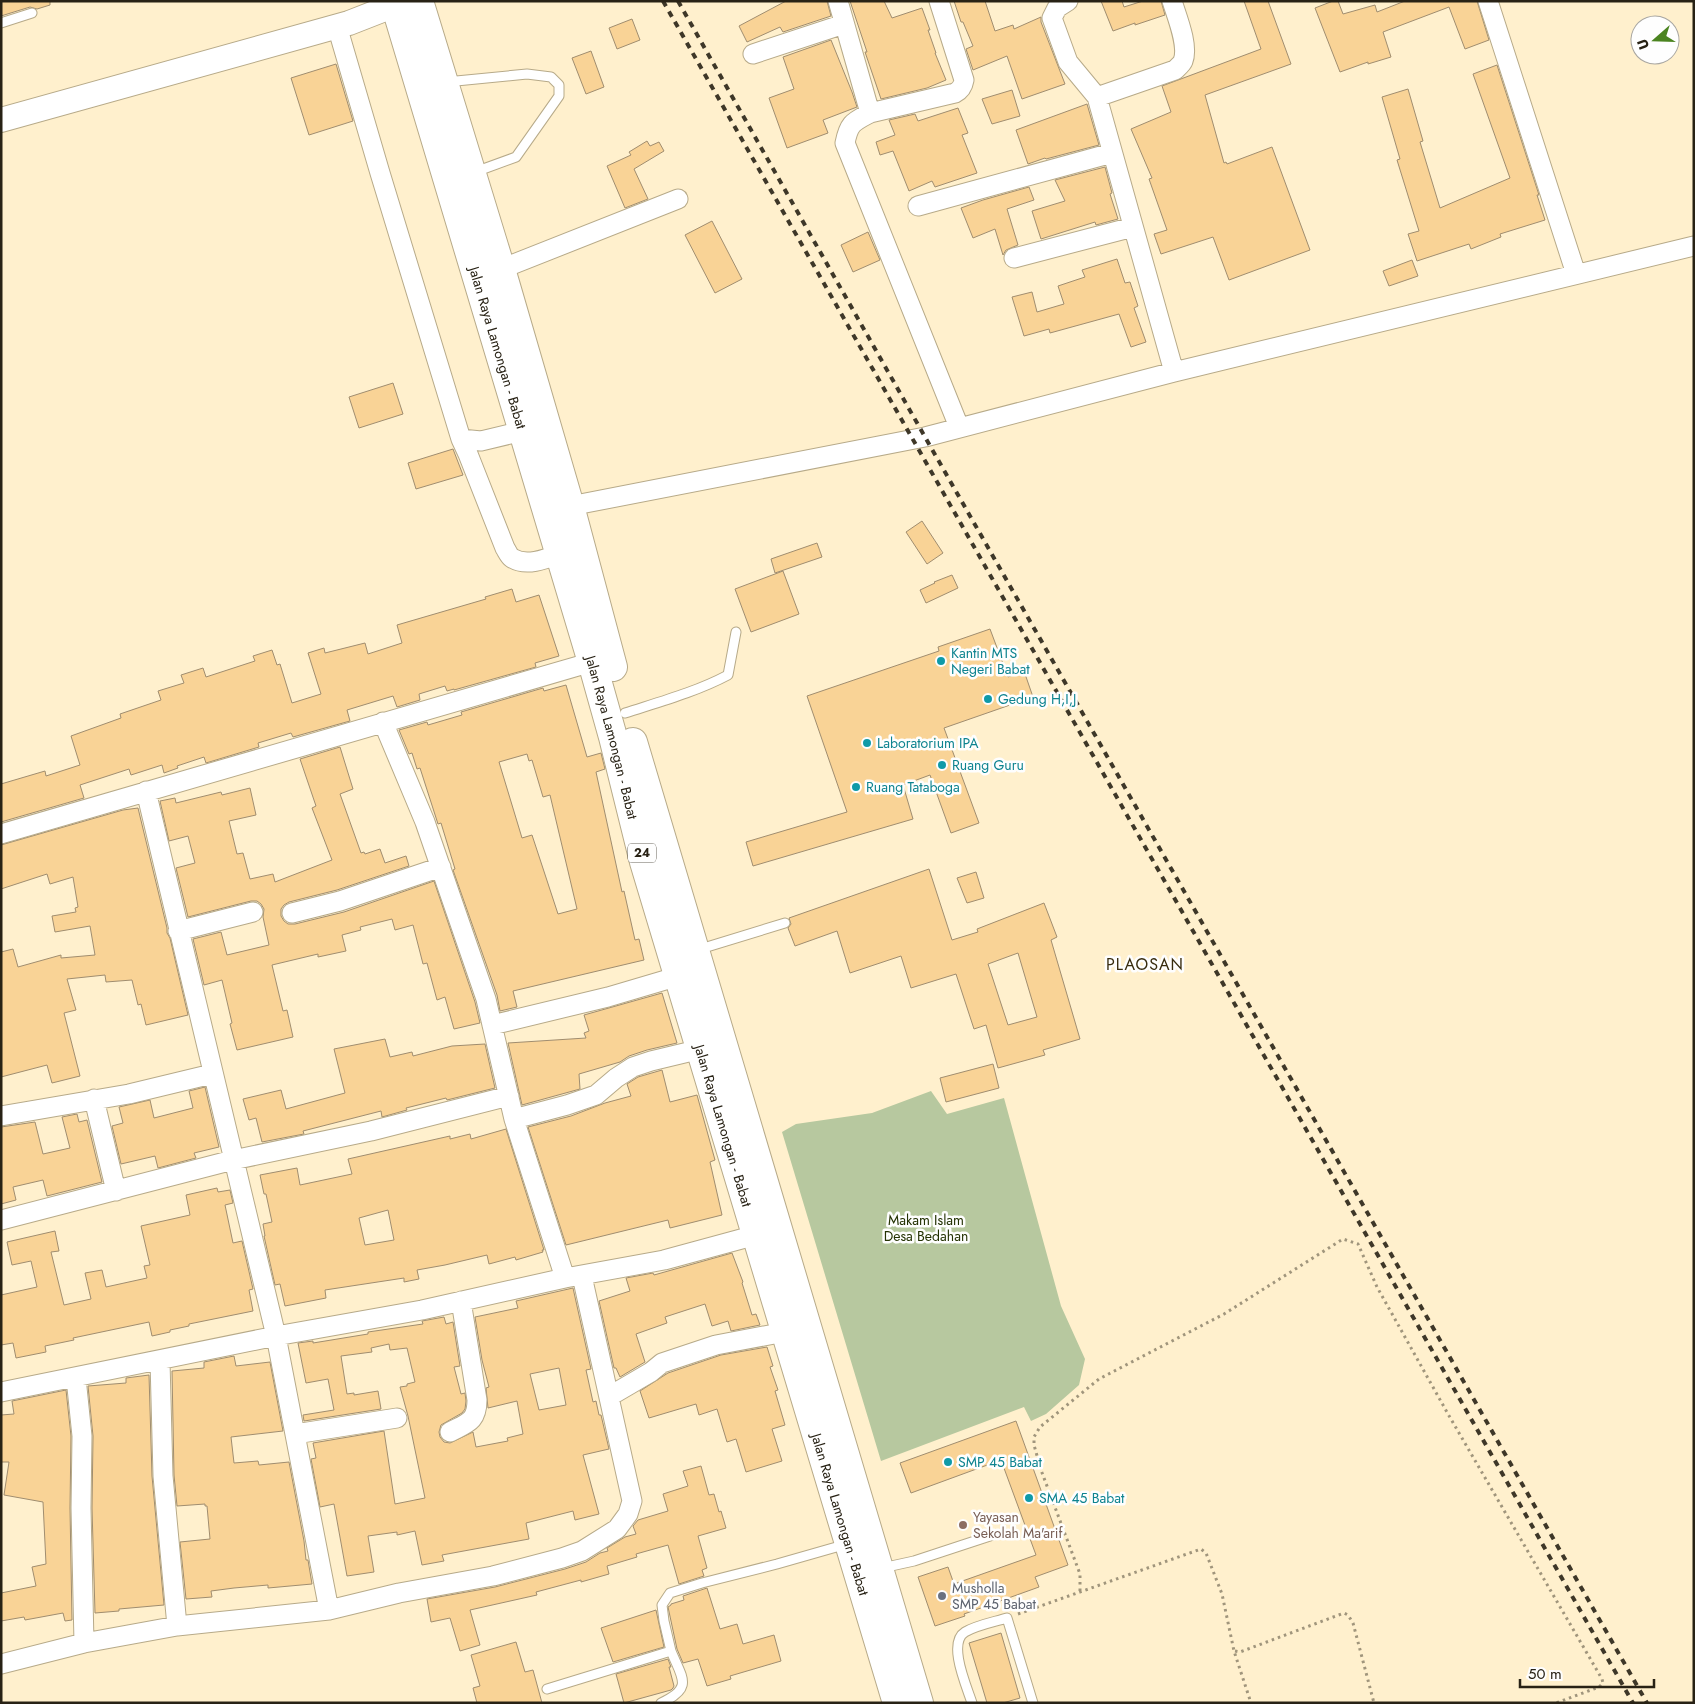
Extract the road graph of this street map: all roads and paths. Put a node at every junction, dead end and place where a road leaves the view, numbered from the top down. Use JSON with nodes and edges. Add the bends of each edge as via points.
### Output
{"nodes":[{"id":1,"x":838,"y":1,"type":"edge"},
{"id":2,"x":939,"y":1,"type":"edge"},
{"id":3,"x":1068,"y":1,"type":"edge"},
{"id":4,"x":1172,"y":1,"type":"edge"},
{"id":5,"x":1488,"y":1,"type":"edge"},
{"id":6,"x":403,"y":2,"type":"edge"},
{"id":7,"x":32,"y":13,"type":"dead end"},
{"id":8,"x":352,"y":21,"type":"junction"},
{"id":9,"x":1,"y":23,"type":"edge"},
{"id":10,"x":844,"y":24,"type":"junction"},
{"id":11,"x":753,"y":54,"type":"dead end"},
{"id":12,"x":432,"y":85,"type":"junction"},
{"id":13,"x":1097,"y":97,"type":"junction"},
{"id":14,"x":870,"y":113,"type":"junction"},
{"id":15,"x":1,"y":120,"type":"edge"},
{"id":16,"x":1112,"y":153,"type":"junction"},
{"id":17,"x":473,"y":174,"type":"junction"},
{"id":18,"x":678,"y":198,"type":"dead end"},
{"id":19,"x":918,"y":206,"type":"dead end"},
{"id":20,"x":1133,"y":227,"type":"junction"},
{"id":21,"x":1694,"y":246,"type":"edge"},
{"id":22,"x":1014,"y":258,"type":"dead end"},
{"id":23,"x":501,"y":269,"type":"junction"},
{"id":24,"x":1576,"y":274,"type":"junction"},
{"id":25,"x":1174,"y":372,"type":"junction"},
{"id":26,"x":959,"y":427,"type":"junction"},
{"id":27,"x":522,"y":431,"type":"junction"},
{"id":28,"x":461,"y":440,"type":"junction"},
{"id":29,"x":570,"y":506,"type":"junction"},
{"id":30,"x":559,"y":554,"type":"junction"},
{"id":31,"x":736,"y":632,"type":"dead end"},
{"id":32,"x":592,"y":662,"type":"junction"},
{"id":33,"x":625,"y":712,"type":"junction"},
{"id":34,"x":383,"y":722,"type":"junction"},
{"id":35,"x":146,"y":791,"type":"junction"},
{"id":36,"x":1,"y":834,"type":"edge"},
{"id":37,"x":441,"y":867,"type":"junction"},
{"id":38,"x":254,"y":912,"type":"dead end"},
{"id":39,"x":292,"y":913,"type":"dead end"},
{"id":40,"x":785,"y":923,"type":"dead end"},
{"id":41,"x":178,"y":931,"type":"junction"},
{"id":42,"x":694,"y":950,"type":"junction"},
{"id":43,"x":679,"y":976,"type":"junction"},
{"id":44,"x":492,"y":1025,"type":"junction"},
{"id":45,"x":701,"y":1049,"type":"junction"},
{"id":46,"x":212,"y":1074,"type":"junction"},
{"id":47,"x":509,"y":1096,"type":"junction"},
{"id":48,"x":94,"y":1100,"type":"junction"},
{"id":49,"x":1,"y":1116,"type":"edge"},
{"id":50,"x":514,"y":1120,"type":"junction"},
{"id":51,"x":233,"y":1160,"type":"junction"},
{"id":52,"x":116,"y":1191,"type":"junction"},
{"id":53,"x":1,"y":1220,"type":"edge"},
{"id":54,"x":756,"y":1235,"type":"junction"},
{"id":55,"x":574,"y":1277,"type":"junction"},
{"id":56,"x":461,"y":1301,"type":"junction"},
{"id":57,"x":785,"y":1332,"type":"junction"},
{"id":58,"x":276,"y":1336,"type":"junction"},
{"id":59,"x":160,"y":1361,"type":"junction"},
{"id":60,"x":76,"y":1378,"type":"junction"},
{"id":61,"x":1,"y":1392,"type":"edge"},
{"id":62,"x":610,"y":1396,"type":"junction"},
{"id":63,"x":396,"y":1418,"type":"dead end"},
{"id":64,"x":450,"y":1432,"type":"dead end"},
{"id":65,"x":295,"y":1434,"type":"junction"},
{"id":66,"x":990,"y":1536,"type":"dead end"},
{"id":67,"x":842,"y":1546,"type":"junction"},
{"id":68,"x":879,"y":1569,"type":"junction"},
{"id":69,"x":1080,"y":1591,"type":"junction"},
{"id":70,"x":330,"y":1610,"type":"junction"},
{"id":71,"x":1007,"y":1618,"type":"junction"},
{"id":72,"x":176,"y":1626,"type":"junction"},
{"id":73,"x":84,"y":1643,"type":"junction"},
{"id":74,"x":671,"y":1651,"type":"junction"},
{"id":75,"x":1234,"y":1651,"type":"junction"},
{"id":76,"x":1,"y":1664,"type":"edge"},
{"id":77,"x":547,"y":1689,"type":"dead end"},
{"id":78,"x":661,"y":1703,"type":"edge"},
{"id":79,"x":896,"y":1703,"type":"edge"},
{"id":80,"x":919,"y":1703,"type":"edge"},
{"id":81,"x":972,"y":1703,"type":"edge"},
{"id":82,"x":1033,"y":1703,"type":"edge"},
{"id":83,"x":1251,"y":1703,"type":"edge"},
{"id":84,"x":1374,"y":1703,"type":"edge"},
{"id":85,"x":1556,"y":1703,"type":"edge"}],
"edges":[{"from":1,"to":10,"type":"street"},
{"from":2,"to":14,"type":"street","via":[[963,85],[955,93]]},
{"from":3,"to":13,"type":"street","via":[[1057,8],[1052,18],[1068,62]]},
{"from":4,"to":13,"type":"street","via":[[1185,52],[1183,63],[1175,70]]},
{"from":5,"to":24,"type":"street"},
{"from":6,"to":8,"type":"street"},
{"from":6,"to":12,"type":"highway","name":"Jalan Raya Lamongan - Babat","number":"24"},
{"from":7,"to":9,"type":"lane"},
{"from":8,"to":15,"type":"street"},
{"from":8,"to":28,"type":"street","via":[[380,173]]},
{"from":10,"to":11,"type":"street"},
{"from":10,"to":14,"type":"street"},
{"from":12,"to":17,"type":"highway","name":"Jalan Raya Lamongan - Babat","number":"24"},
{"from":12,"to":17,"type":"lane","via":[[527,74],[551,77],[559,85],[559,96],[518,155]]},
{"from":12,"to":27,"type":"highway","name":"Jalan Raya Lamongan - Babat","number":"24"},
{"from":13,"to":16,"type":"street"},
{"from":14,"to":26,"type":"street","via":[[847,130],[844,143]]},
{"from":16,"to":19,"type":"street"},
{"from":16,"to":20,"type":"street"},
{"from":17,"to":23,"type":"highway","name":"Jalan Raya Lamongan - Babat","number":"24"},
{"from":18,"to":23,"type":"street"},
{"from":20,"to":22,"type":"street"},
{"from":20,"to":25,"type":"street"},
{"from":21,"to":24,"type":"street"},
{"from":23,"to":29,"type":"highway","name":"Jalan Raya Lamongan - Babat","number":"24"},
{"from":24,"to":25,"type":"street"},
{"from":25,"to":26,"type":"street"},
{"from":26,"to":29,"type":"street","via":[[918,438]]},
{"from":27,"to":28,"type":"street","via":[[481,441]]},
{"from":27,"to":30,"type":"highway","name":"Jalan Raya Lamongan - Babat","number":"24"},
{"from":28,"to":30,"type":"street","via":[[511,558],[533,562]]},
{"from":29,"to":33,"type":"highway","name":"Jalan Raya Lamongan - Babat","number":"24"},
{"from":30,"to":32,"type":"highway","name":"Jalan Raya Lamongan - Babat","number":"24"},
{"from":31,"to":33,"type":"lane","via":[[728,675],[669,699]]},
{"from":32,"to":34,"type":"street"},
{"from":32,"to":43,"type":"highway","name":"Jalan Raya Lamongan - Babat","number":"24","via":[[644,862]]},
{"from":33,"to":42,"type":"highway","name":"Jalan Raya Lamongan - Babat","number":"24"},
{"from":34,"to":35,"type":"street"},
{"from":34,"to":37,"type":"street"},
{"from":35,"to":36,"type":"street"},
{"from":35,"to":41,"type":"street"},
{"from":37,"to":39,"type":"street","via":[[340,901]]},
{"from":37,"to":44,"type":"street"},
{"from":38,"to":41,"type":"street"},
{"from":40,"to":42,"type":"lane"},
{"from":41,"to":46,"type":"street"},
{"from":42,"to":68,"type":"highway","name":"Jalan Raya Lamongan - Babat","number":"24"},
{"from":43,"to":44,"type":"street"},
{"from":43,"to":45,"type":"highway","name":"Jalan Raya Lamongan - Babat","number":"24"},
{"from":44,"to":47,"type":"street"},
{"from":45,"to":50,"type":"street","via":[[633,1067],[596,1095]]},
{"from":45,"to":54,"type":"highway","name":"Jalan Raya Lamongan - Babat","number":"24"},
{"from":46,"to":48,"type":"street"},
{"from":46,"to":51,"type":"street"},
{"from":47,"to":50,"type":"street"},
{"from":47,"to":51,"type":"street"},
{"from":48,"to":49,"type":"street"},
{"from":48,"to":52,"type":"street"},
{"from":50,"to":55,"type":"street"},
{"from":51,"to":52,"type":"street"},
{"from":51,"to":58,"type":"street"},
{"from":52,"to":53,"type":"street"},
{"from":54,"to":55,"type":"street","via":[[664,1260]]},
{"from":54,"to":57,"type":"highway","name":"Jalan Raya Lamongan - Babat","number":"24"},
{"from":55,"to":56,"type":"street"},
{"from":55,"to":62,"type":"street"},
{"from":56,"to":58,"type":"street"},
{"from":56,"to":64,"type":"street","via":[[477,1411],[471,1421]]},
{"from":57,"to":62,"type":"street","via":[[716,1345],[662,1363]]},
{"from":57,"to":67,"type":"highway","name":"Jalan Raya Lamongan - Babat","number":"24"},
{"from":58,"to":59,"type":"street"},
{"from":58,"to":65,"type":"street"},
{"from":59,"to":60,"type":"street"},
{"from":59,"to":72,"type":"street","via":[[163,1476]]},
{"from":60,"to":61,"type":"street"},
{"from":60,"to":73,"type":"street","via":[[82,1436],[80,1508]]},
{"from":62,"to":70,"type":"street","via":[[632,1502],[617,1529],[582,1551],[562,1558]]},
{"from":63,"to":65,"type":"street"},
{"from":65,"to":70,"type":"street"},
{"from":66,"to":68,"type":"lane"},
{"from":67,"to":74,"type":"lane","via":[[670,1593],[662,1605]]},
{"from":67,"to":79,"type":"highway","name":"Jalan Raya Lamongan - Babat","number":"24"},
{"from":68,"to":80,"type":"highway","name":"Jalan Raya Lamongan - Babat","number":"24"},
{"from":69,"to":71,"type":"path"},
{"from":69,"to":75,"type":"path","via":[[1201,1549],[1206,1553],[1222,1594]]},
{"from":69,"to":85,"type":"path","via":[[1080,1574],[1034,1445],[1034,1437],[1040,1427],[1099,1379],[1224,1314],[1343,1239],[1358,1244],[1373,1279],[1434,1388],[1602,1679],[1599,1687]]},
{"from":70,"to":72,"type":"street"},
{"from":71,"to":81,"type":"lane","via":[[964,1633],[958,1640],[959,1663]]},
{"from":71,"to":82,"type":"lane"},
{"from":72,"to":73,"type":"street"},
{"from":73,"to":76,"type":"street"},
{"from":74,"to":77,"type":"lane"},
{"from":74,"to":78,"type":"lane","via":[[683,1683],[682,1689]]},
{"from":75,"to":83,"type":"path"},
{"from":75,"to":84,"type":"path","via":[[1240,1652],[1344,1613],[1353,1623]]}]}
